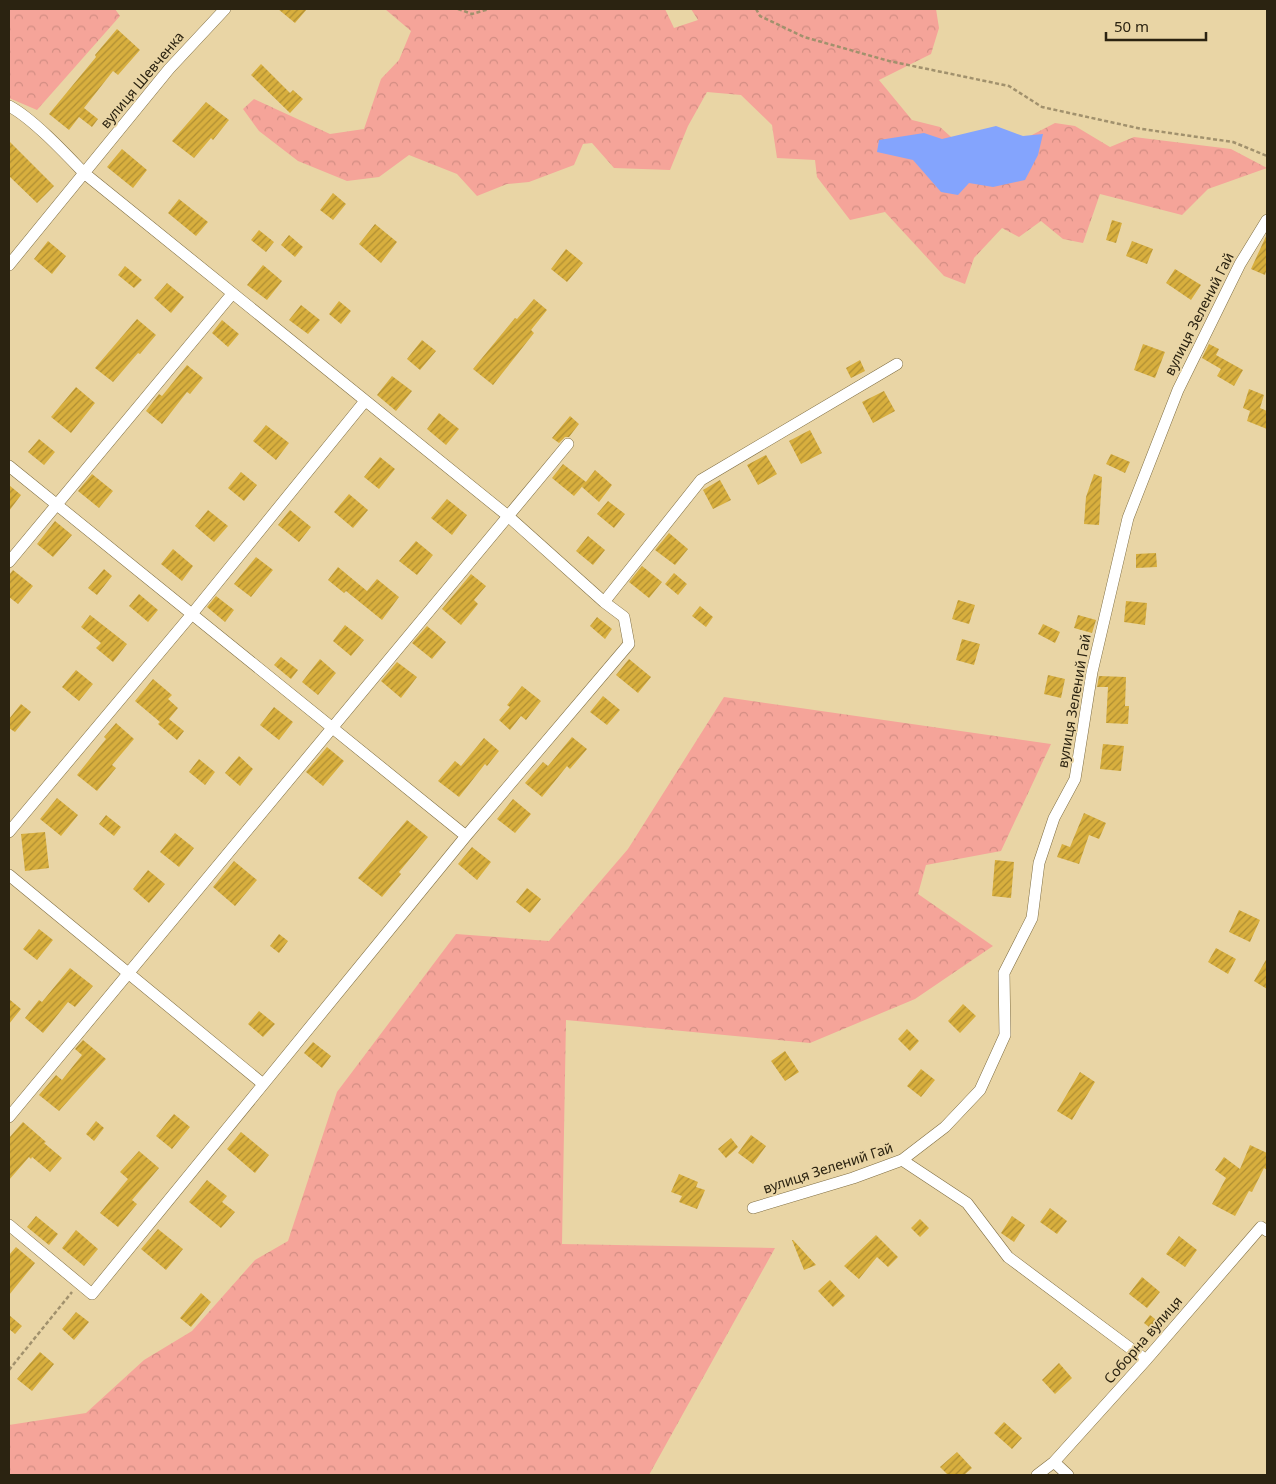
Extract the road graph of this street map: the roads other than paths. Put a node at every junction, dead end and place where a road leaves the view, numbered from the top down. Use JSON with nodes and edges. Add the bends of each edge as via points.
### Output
{"nodes":[{"id":1,"x":225,"y":9,"type":"edge"},
{"id":2,"x":9,"y":106,"type":"edge"},
{"id":3,"x":84,"y":173,"type":"junction"},
{"id":4,"x":1267,"y":220,"type":"edge"},
{"id":5,"x":9,"y":265,"type":"edge"},
{"id":6,"x":232,"y":294,"type":"junction"},
{"id":7,"x":897,"y":364,"type":"dead end"},
{"id":8,"x":365,"y":401,"type":"junction"},
{"id":9,"x":568,"y":444,"type":"dead end"},
{"id":10,"x":9,"y":466,"type":"edge"},
{"id":11,"x":57,"y":504,"type":"junction"},
{"id":12,"x":508,"y":516,"type":"junction"},
{"id":13,"x":9,"y":562,"type":"edge"},
{"id":14,"x":604,"y":602,"type":"junction"},
{"id":15,"x":192,"y":614,"type":"junction"},
{"id":16,"x":332,"y":728,"type":"junction"},
{"id":17,"x":9,"y":832,"type":"edge"},
{"id":18,"x":466,"y":836,"type":"junction"},
{"id":19,"x":9,"y":875,"type":"edge"},
{"id":20,"x":128,"y":973,"type":"junction"},
{"id":21,"x":263,"y":1084,"type":"junction"},
{"id":22,"x":9,"y":1117,"type":"edge"},
{"id":23,"x":902,"y":1160,"type":"junction"},
{"id":24,"x":753,"y":1208,"type":"dead end"},
{"id":25,"x":9,"y":1225,"type":"edge"},
{"id":26,"x":1267,"y":1231,"type":"edge"},
{"id":27,"x":1146,"y":1360,"type":"junction"},
{"id":28,"x":1054,"y":1462,"type":"junction"},
{"id":29,"x":1037,"y":1475,"type":"edge"},
{"id":30,"x":1068,"y":1475,"type":"edge"}],
"edges":[{"from":1,"to":3,"type":"street","name":"вулиця Шевченка","via":[[169,69]]},
{"from":2,"to":3,"type":"street","via":[[36,126]]},
{"from":3,"to":5,"type":"street","name":"вулиця Шевченка"},
{"from":3,"to":6,"type":"street"},
{"from":4,"to":23,"type":"street","name":"вулиця Зелений Гай","via":[[1240,264],[1178,390],[1128,518],[1092,672],[1075,779],[1054,818],[1039,863],[1032,918],[1004,973],[1005,1035],[980,1090],[946,1128]]},
{"from":6,"to":8,"type":"street"},
{"from":6,"to":11,"type":"street"},
{"from":7,"to":14,"type":"street","via":[[701,480]]},
{"from":8,"to":12,"type":"street"},
{"from":8,"to":15,"type":"street"},
{"from":9,"to":12,"type":"street"},
{"from":10,"to":11,"type":"street"},
{"from":11,"to":13,"type":"street"},
{"from":11,"to":15,"type":"street"},
{"from":12,"to":14,"type":"street"},
{"from":12,"to":16,"type":"street"},
{"from":14,"to":18,"type":"street","via":[[624,617],[629,644]]},
{"from":15,"to":16,"type":"street"},
{"from":15,"to":17,"type":"street"},
{"from":16,"to":18,"type":"street"},
{"from":16,"to":20,"type":"street"},
{"from":18,"to":21,"type":"street"},
{"from":19,"to":20,"type":"street"},
{"from":20,"to":21,"type":"street"},
{"from":20,"to":22,"type":"street"},
{"from":21,"to":25,"type":"street","via":[[92,1294]]},
{"from":23,"to":24,"type":"street","name":"вулиця Зелений Гай"},
{"from":23,"to":27,"type":"street","via":[[967,1203],[1008,1257]]},
{"from":26,"to":27,"type":"street","name":"Соборна вулиця","via":[[1261,1227]]},
{"from":27,"to":28,"type":"street","name":"Соборна вулиця"},
{"from":28,"to":29,"type":"street","name":"Соборна вулиця"},
{"from":28,"to":30,"type":"street"}]}
